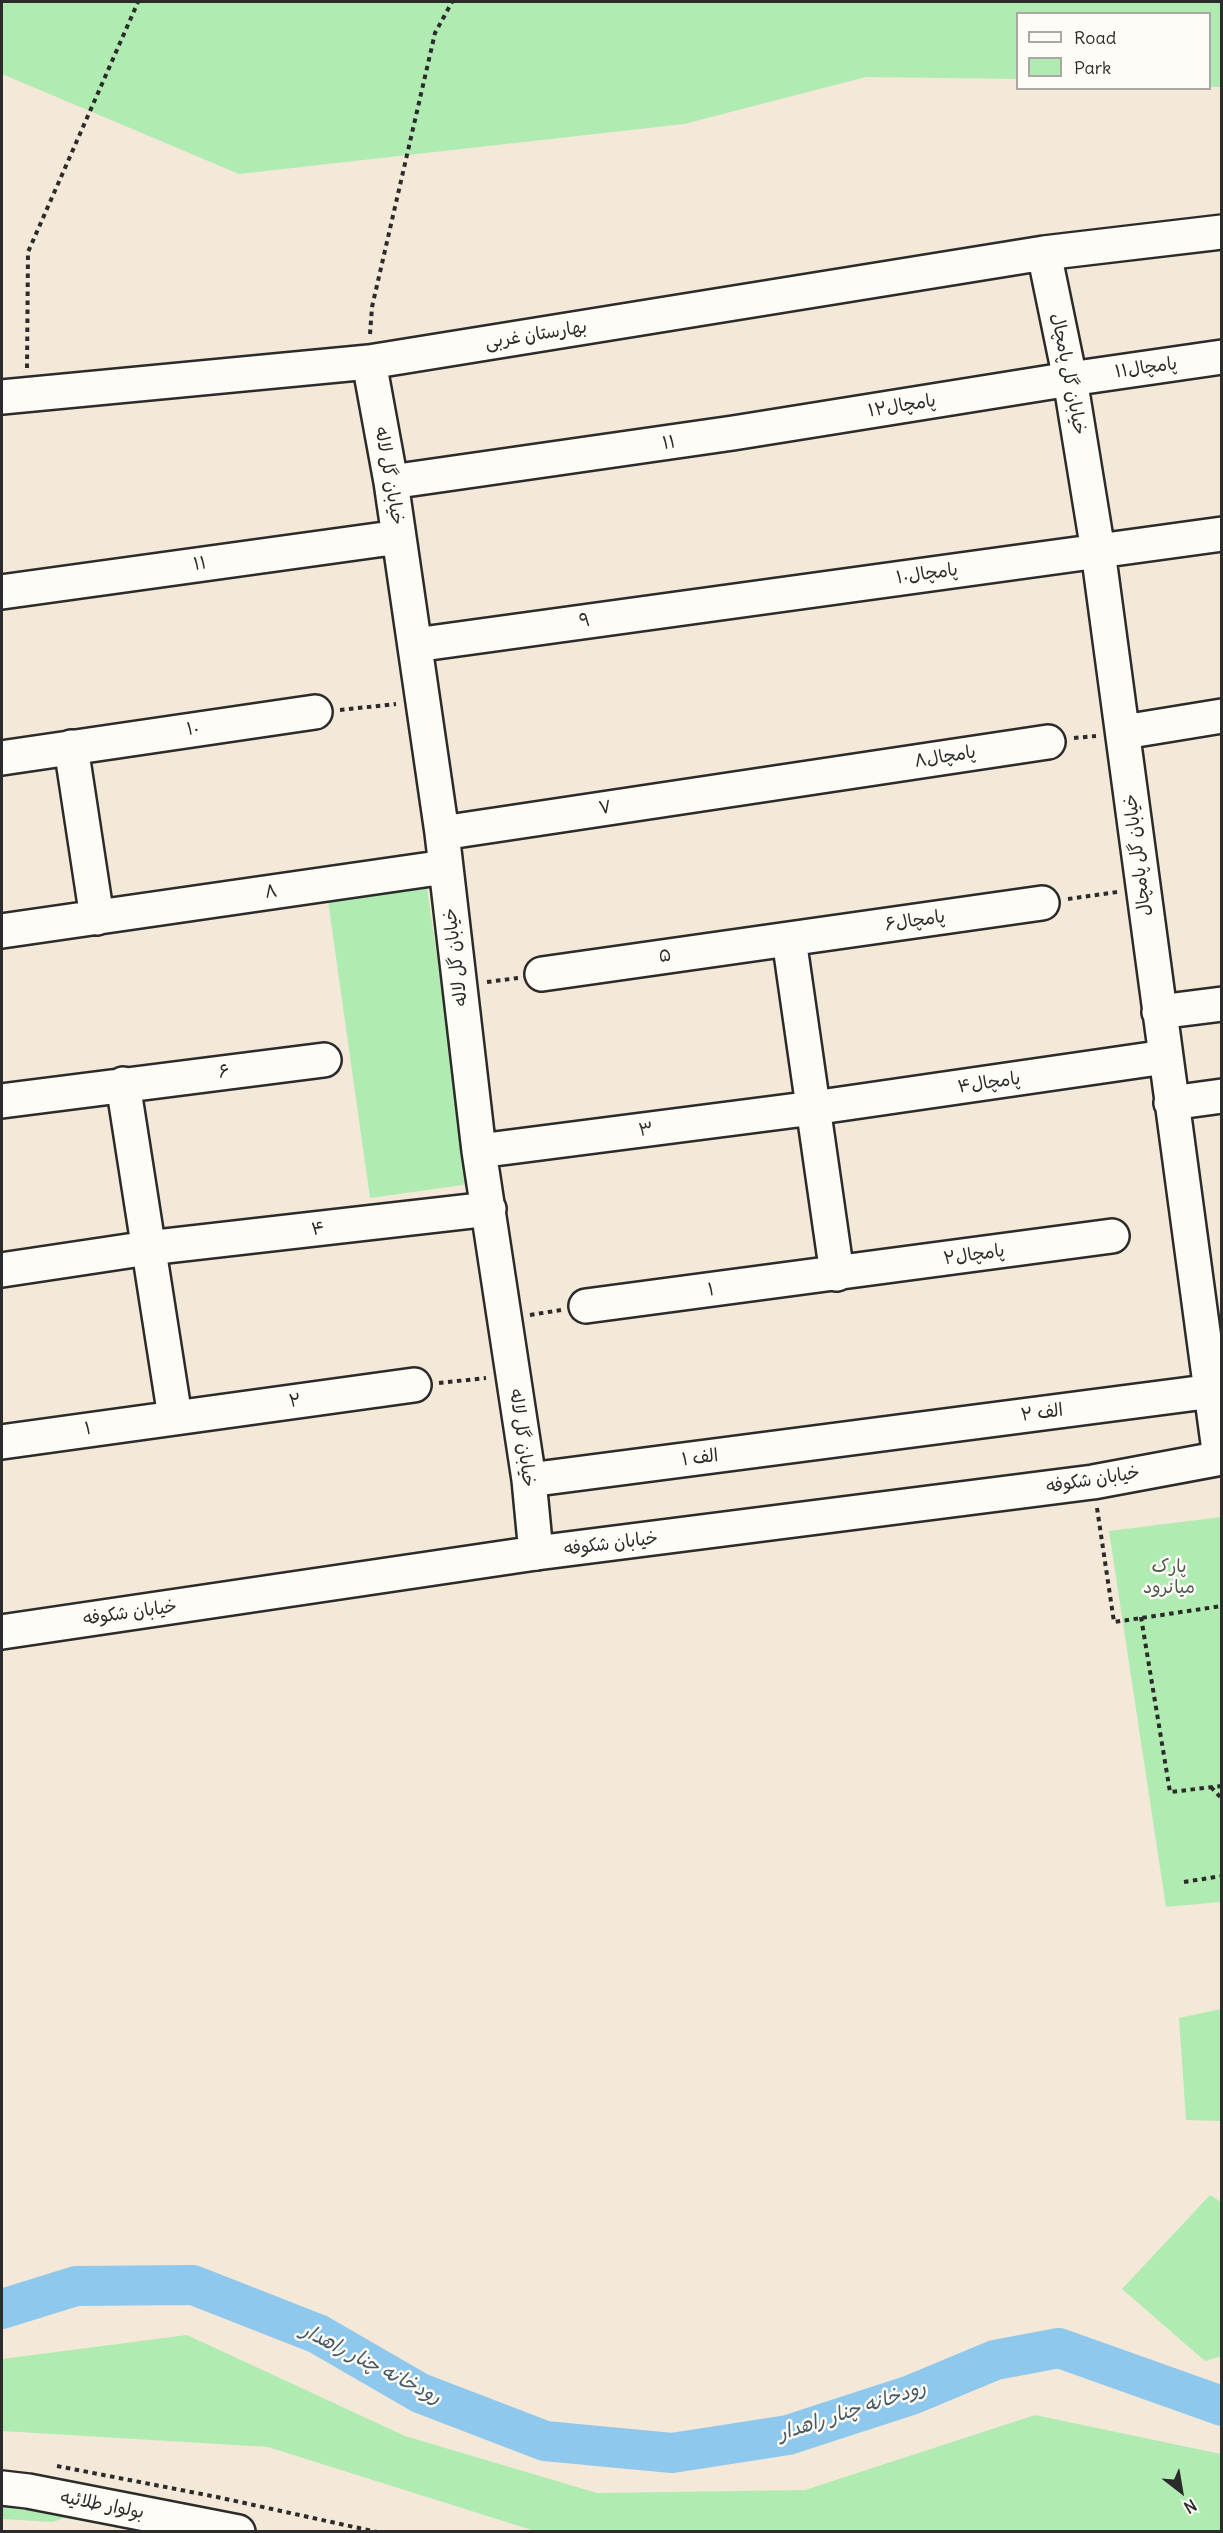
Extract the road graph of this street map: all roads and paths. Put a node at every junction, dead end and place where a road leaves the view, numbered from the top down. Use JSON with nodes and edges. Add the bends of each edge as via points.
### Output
{"nodes":[{"id":1,"x":138,"y":2,"type":"edge"},
{"id":2,"x":452,"y":2,"type":"edge"},
{"id":3,"x":1221,"y":232,"type":"edge"},
{"id":4,"x":1044,"y":253,"type":"junction"},
{"id":5,"x":1221,"y":357,"type":"edge"},
{"id":6,"x":369,"y":362,"type":"junction"},
{"id":7,"x":1070,"y":379,"type":"junction"},
{"id":8,"x":10,"y":394,"type":"edge"},
{"id":9,"x":733,"y":433,"type":"joint"},
{"id":10,"x":391,"y":482,"type":"junction"},
{"id":11,"x":1221,"y":534,"type":"edge"},
{"id":12,"x":399,"y":537,"type":"junction"},
{"id":13,"x":1098,"y":551,"type":"junction"},
{"id":14,"x":2,"y":592,"type":"edge"},
{"id":15,"x":756,"y":598,"type":"joint"},
{"id":16,"x":415,"y":645,"type":"junction"},
{"id":17,"x":423,"y":702,"type":"junction"},
{"id":18,"x":315,"y":712,"type":"joint"},
{"id":19,"x":1221,"y":716,"type":"edge"},
{"id":20,"x":1124,"y":732,"type":"junction"},
{"id":21,"x":1048,"y":742,"type":"joint"},
{"id":22,"x":71,"y":747,"type":"junction"},
{"id":23,"x":2,"y":758,"type":"edge"},
{"id":24,"x":767,"y":784,"type":"joint"},
{"id":25,"x":442,"y":833,"type":"junction"},
{"id":26,"x":445,"y":867,"type":"junction"},
{"id":27,"x":1142,"y":888,"type":"junction"},
{"id":28,"x":1042,"y":903,"type":"joint"},
{"id":29,"x":97,"y":918,"type":"junction"},
{"id":30,"x":2,"y":931,"type":"edge"},
{"id":31,"x":789,"y":939,"type":"junction"},
{"id":32,"x":542,"y":974,"type":"joint"},
{"id":33,"x":459,"y":986,"type":"junction"},
{"id":34,"x":1221,"y":1004,"type":"edge"},
{"id":35,"x":1159,"y":1012,"type":"junction"},
{"id":36,"x":1165,"y":1057,"type":"junction"},
{"id":37,"x":324,"y":1060,"type":"dead end"},
{"id":38,"x":123,"y":1084,"type":"junction"},
{"id":39,"x":1221,"y":1096,"type":"edge"},
{"id":40,"x":2,"y":1101,"type":"edge"},
{"id":41,"x":1171,"y":1102,"type":"junction"},
{"id":42,"x":813,"y":1108,"type":"junction"},
{"id":43,"x":479,"y":1151,"type":"junction"},
{"id":44,"x":489,"y":1209,"type":"junction"},
{"id":45,"x":1112,"y":1236,"type":"dead end"},
{"id":46,"x":148,"y":1248,"type":"junction"},
{"id":47,"x":2,"y":1270,"type":"edge"},
{"id":48,"x":837,"y":1274,"type":"junction"},
{"id":49,"x":586,"y":1306,"type":"joint"},
{"id":50,"x":506,"y":1319,"type":"junction"},
{"id":51,"x":513,"y":1375,"type":"junction"},
{"id":52,"x":414,"y":1385,"type":"joint"},
{"id":53,"x":1213,"y":1391,"type":"junction"},
{"id":54,"x":175,"y":1417,"type":"junction"},
{"id":55,"x":871,"y":1436,"type":"joint"},
{"id":56,"x":2,"y":1442,"type":"edge"},
{"id":57,"x":1221,"y":1458,"type":"edge"},
{"id":58,"x":529,"y":1480,"type":"junction"},
{"id":59,"x":1094,"y":1482,"type":"junction"},
{"id":60,"x":536,"y":1553,"type":"junction"},
{"id":61,"x":1221,"y":1606,"type":"edge"},
{"id":62,"x":1141,"y":1617,"type":"junction"},
{"id":63,"x":2,"y":1632,"type":"edge"},
{"id":64,"x":1221,"y":1786,"type":"edge"},
{"id":65,"x":1211,"y":1787,"type":"junction"},
{"id":66,"x":1221,"y":1798,"type":"edge"},
{"id":67,"x":1221,"y":1876,"type":"edge"},
{"id":68,"x":1184,"y":1882,"type":"dead end"},
{"id":69,"x":2,"y":2488,"type":"edge"},
{"id":70,"x":222,"y":2530,"type":"edge"}],
"edges":[{"from":1,"to":8,"type":"path","via":[[28,252]]},
{"from":2,"to":6,"type":"path","via":[[432,44],[372,307]]},
{"from":3,"to":4,"type":"street","name":"بهارستان غربی"},
{"from":4,"to":6,"type":"street","name":"بهارستان غربی"},
{"from":4,"to":7,"type":"street","name":"خیابان گل پامچال"},
{"from":5,"to":7,"type":"street","name":"پامچال۱۱"},
{"from":6,"to":8,"type":"street","name":"بهارستان غربی"},
{"from":6,"to":10,"type":"street","name":"خیابان گل لاله"},
{"from":7,"to":9,"type":"street","name":"پامچال۱۲"},
{"from":7,"to":13,"type":"street","name":"خیابان گل پامچال"},
{"from":9,"to":10,"type":"street","name":"۱۱"},
{"from":10,"to":12,"type":"street","name":"خیابان گل لاله"},
{"from":11,"to":13,"type":"street","name":"پامچال۱۰"},
{"from":12,"to":14,"type":"street","name":"۱۱"},
{"from":12,"to":16,"type":"street","name":"خیابان گل لاله"},
{"from":13,"to":15,"type":"street","name":"پامچال۱۰"},
{"from":13,"to":20,"type":"street","name":"خیابان گل پامچال"},
{"from":15,"to":16,"type":"street","name":"۹"},
{"from":16,"to":17,"type":"street","name":"خیابان گل لاله"},
{"from":17,"to":18,"type":"path"},
{"from":17,"to":25,"type":"street","name":"خیابان گل لاله"},
{"from":18,"to":22,"type":"street","name":"۱۰"},
{"from":19,"to":20,"type":"street"},
{"from":20,"to":21,"type":"path"},
{"from":20,"to":27,"type":"street","name":"خیابان گل پامچال"},
{"from":21,"to":24,"type":"street","name":"پامچال۸"},
{"from":22,"to":23,"type":"street"},
{"from":22,"to":29,"type":"street"},
{"from":24,"to":25,"type":"street","name":"۷"},
{"from":25,"to":26,"type":"street","name":"خیابان گل لاله"},
{"from":26,"to":29,"type":"street","name":"۸"},
{"from":26,"to":33,"type":"street","name":"خیابان گل لاله"},
{"from":27,"to":28,"type":"path"},
{"from":27,"to":35,"type":"street","name":"خیابان گل پامچال"},
{"from":28,"to":31,"type":"street","name":"پامچال۶"},
{"from":29,"to":30,"type":"street"},
{"from":31,"to":32,"type":"street","name":"۵"},
{"from":31,"to":42,"type":"street"},
{"from":32,"to":33,"type":"path"},
{"from":33,"to":43,"type":"street","name":"خیابان گل لاله"},
{"from":34,"to":35,"type":"street"},
{"from":35,"to":36,"type":"street","name":"خیابان گل پامچال"},
{"from":36,"to":41,"type":"street","name":"خیابان گل پامچال"},
{"from":36,"to":42,"type":"street","name":"پامچال۴"},
{"from":37,"to":38,"type":"street","name":"۶"},
{"from":38,"to":40,"type":"street"},
{"from":38,"to":46,"type":"street"},
{"from":39,"to":41,"type":"street"},
{"from":41,"to":53,"type":"street","name":"خیابان گل پامچال"},
{"from":42,"to":43,"type":"street","name":"۳"},
{"from":42,"to":48,"type":"street"},
{"from":43,"to":44,"type":"street","name":"خیابان گل لاله"},
{"from":44,"to":46,"type":"street","name":"۴"},
{"from":44,"to":50,"type":"street","name":"خیابان گل لاله"},
{"from":45,"to":48,"type":"street","name":"پامچال۲"},
{"from":46,"to":47,"type":"street"},
{"from":46,"to":54,"type":"street"},
{"from":48,"to":49,"type":"street","name":"۱"},
{"from":49,"to":50,"type":"path"},
{"from":50,"to":51,"type":"street","name":"خیابان گل لاله"},
{"from":51,"to":52,"type":"path"},
{"from":51,"to":58,"type":"street","name":"خیابان گل لاله"},
{"from":52,"to":54,"type":"street","name":"۲"},
{"from":53,"to":55,"type":"street","name":"۲ الف"},
{"from":53,"to":57,"type":"street","name":"خیابان گل پامچال"},
{"from":54,"to":56,"type":"street","name":"۱"},
{"from":55,"to":58,"type":"street","name":"۱ الف"},
{"from":57,"to":59,"type":"street","name":"خیابان شکوفه"},
{"from":58,"to":60,"type":"street","name":"خیابان گل لاله"},
{"from":59,"to":60,"type":"street","name":"خیابان شکوفه"},
{"from":59,"to":62,"type":"path","via":[[1114,1622]]},
{"from":60,"to":63,"type":"street","name":"خیابان شکوفه"},
{"from":61,"to":62,"type":"path"},
{"from":62,"to":65,"type":"path","via":[[1170,1792]]},
{"from":64,"to":65,"type":"path"},
{"from":65,"to":66,"type":"path"},
{"from":67,"to":68,"type":"path"},
{"from":69,"to":70,"type":"street","name":"بولوار طلائیه"}]}
